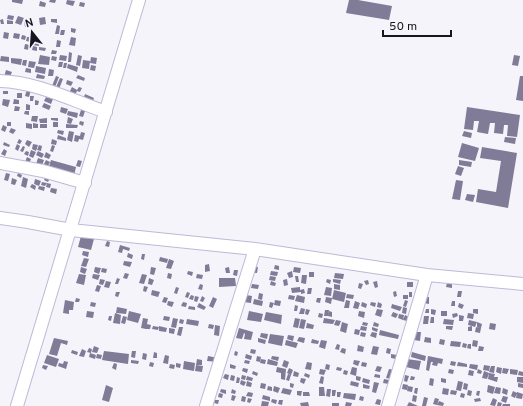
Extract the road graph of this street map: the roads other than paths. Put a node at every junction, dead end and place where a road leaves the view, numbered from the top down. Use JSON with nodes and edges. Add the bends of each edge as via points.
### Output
{"nodes":[{"id":1,"x":139,"y":0,"type":"edge"},
{"id":2,"x":0,"y":81,"type":"edge"},
{"id":3,"x":106,"y":112,"type":"junction"},
{"id":4,"x":0,"y":163,"type":"edge"},
{"id":5,"x":85,"y":183,"type":"junction"},
{"id":6,"x":0,"y":218,"type":"edge"},
{"id":7,"x":70,"y":230,"type":"junction"},
{"id":8,"x":255,"y":249,"type":"junction"},
{"id":9,"x":427,"y":275,"type":"junction"},
{"id":10,"x":523,"y":284,"type":"edge"},
{"id":11,"x":17,"y":406,"type":"edge"},
{"id":12,"x":206,"y":406,"type":"edge"},
{"id":13,"x":388,"y":406,"type":"edge"}],
"edges":[{"from":1,"to":3,"type":"street"},
{"from":2,"to":3,"type":"street","via":[[13,81],[43,88]]},
{"from":3,"to":5,"type":"street"},
{"from":4,"to":5,"type":"street","via":[[43,171]]},
{"from":5,"to":7,"type":"street"},
{"from":6,"to":7,"type":"street"},
{"from":7,"to":8,"type":"street"},
{"from":7,"to":11,"type":"street"},
{"from":8,"to":9,"type":"street"},
{"from":8,"to":12,"type":"street"},
{"from":9,"to":10,"type":"street"},
{"from":9,"to":13,"type":"street"}]}
